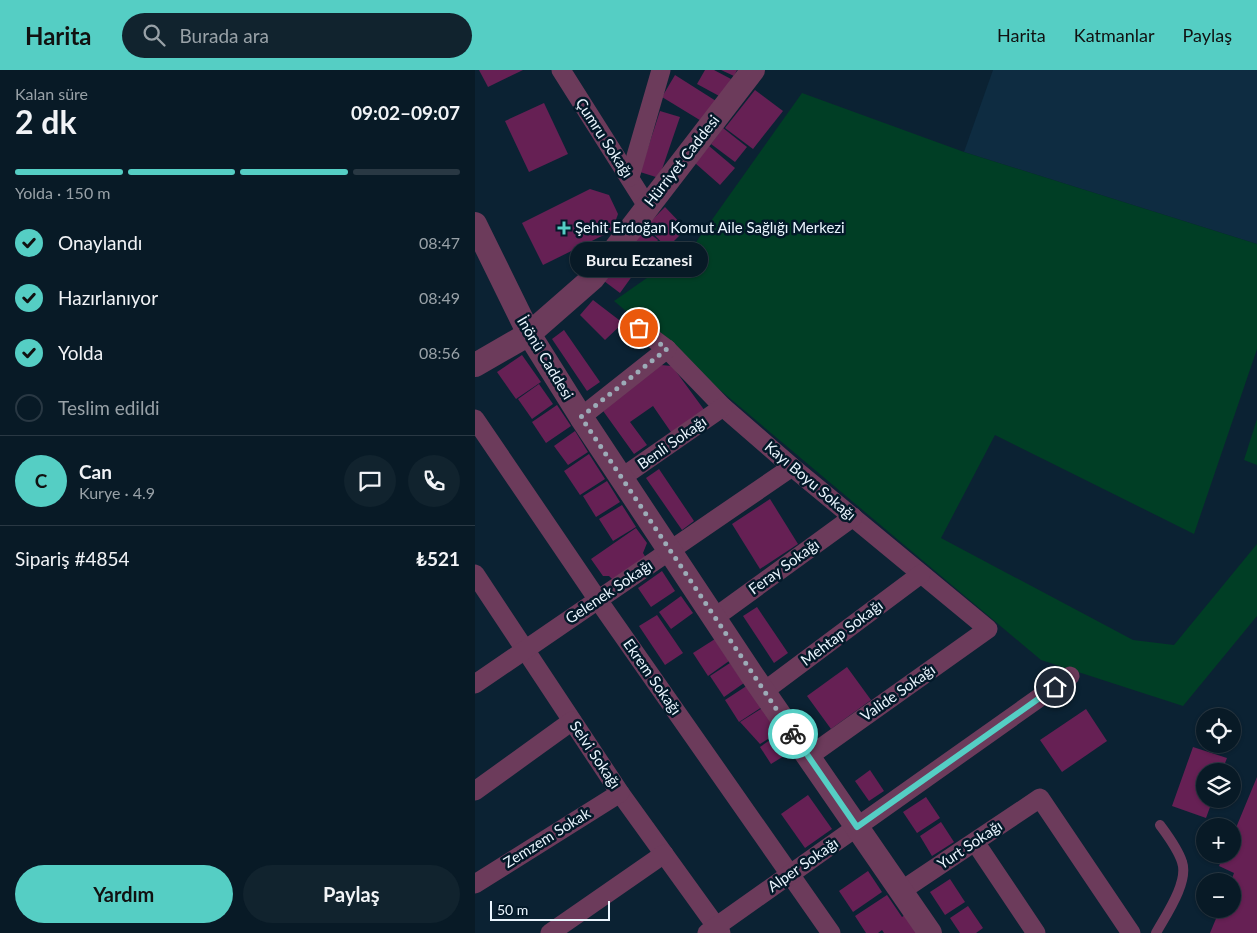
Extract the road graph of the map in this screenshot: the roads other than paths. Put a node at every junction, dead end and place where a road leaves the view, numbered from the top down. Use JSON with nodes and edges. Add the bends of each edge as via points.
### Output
{"nodes":[{"id":1,"x":561,"y":70,"type":"edge"},
{"id":2,"x":661,"y":70,"type":"edge"},
{"id":3,"x":753,"y":70,"type":"edge"},
{"id":4,"x":630,"y":177,"type":"junction"},
{"id":5,"x":647,"y":206,"type":"junction"},
{"id":6,"x":475,"y":224,"type":"edge"},
{"id":7,"x":639,"y":328,"type":"dead end"},
{"id":8,"x":529,"y":334,"type":"junction"},
{"id":9,"x":667,"y":349,"type":"junction"},
{"id":10,"x":475,"y":365,"type":"edge"},
{"id":11,"x":723,"y":407,"type":"junction"},
{"id":12,"x":581,"y":417,"type":"junction"},
{"id":13,"x":475,"y":419,"type":"edge"},
{"id":14,"x":792,"y":467,"type":"junction"},
{"id":15,"x":621,"y":478,"type":"junction"},
{"id":16,"x":853,"y":517,"type":"junction"},
{"id":17,"x":669,"y":551,"type":"junction"},
{"id":18,"x":921,"y":574,"type":"junction"},
{"id":19,"x":477,"y":579,"type":"edge"},
{"id":20,"x":598,"y":600,"type":"junction"},
{"id":21,"x":714,"y":618,"type":"junction"},
{"id":22,"x":988,"y":629,"type":"joint"},
{"id":23,"x":525,"y":650,"type":"junction"},
{"id":24,"x":1070,"y":676,"type":"dead end"},
{"id":25,"x":475,"y":684,"type":"edge"},
{"id":26,"x":763,"y":692,"type":"junction"},
{"id":27,"x":572,"y":721,"type":"junction"},
{"id":28,"x":808,"y":757,"type":"junction"},
{"id":29,"x":475,"y":791,"type":"edge"},
{"id":30,"x":620,"y":793,"type":"junction"},
{"id":31,"x":1160,"y":825,"type":"dead end"},
{"id":32,"x":857,"y":827,"type":"junction"},
{"id":33,"x":975,"y":842,"type":"junction"},
{"id":34,"x":664,"y":854,"type":"junction"},
{"id":35,"x":790,"y":874,"type":"junction"},
{"id":36,"x":475,"y":884,"type":"edge"},
{"id":37,"x":901,"y":891,"type":"junction"},
{"id":38,"x":715,"y":931,"type":"edge"},
{"id":39,"x":550,"y":933,"type":"edge"},
{"id":40,"x":831,"y":933,"type":"edge"},
{"id":41,"x":929,"y":933,"type":"edge"},
{"id":42,"x":1036,"y":933,"type":"edge"},
{"id":43,"x":1131,"y":933,"type":"edge"},
{"id":44,"x":1156,"y":933,"type":"edge"}],
"edges":[{"from":1,"to":4,"type":"street","name":"Çumru Sokağı"},
{"from":2,"to":4,"type":"street"},
{"from":3,"to":5,"type":"street","name":"Hürriyet Caddesi"},
{"from":4,"to":5,"type":"street","name":"Çumru Sokağı"},
{"from":5,"to":8,"type":"street","name":"Hürriyet Caddesi","via":[[593,278]]},
{"from":6,"to":8,"type":"street","name":"İnönü Caddesi"},
{"from":7,"to":9,"type":"street","name":"Kayı Boyu Sokağı"},
{"from":8,"to":10,"type":"street","name":"Hürriyet Caddesi"},
{"from":8,"to":12,"type":"street","name":"İnönü Caddesi"},
{"from":9,"to":11,"type":"street","name":"Kayı Boyu Sokağı"},
{"from":9,"to":12,"type":"street"},
{"from":11,"to":14,"type":"street","name":"Kayı Boyu Sokağı"},
{"from":11,"to":15,"type":"street","name":"Benli Sokağı"},
{"from":12,"to":15,"type":"street","name":"İnönü Caddesi"},
{"from":13,"to":20,"type":"street","name":"Ekrem Sokağı"},
{"from":14,"to":16,"type":"street","name":"Kayı Boyu Sokağı"},
{"from":14,"to":17,"type":"street","name":"Gelenek Sokağı"},
{"from":15,"to":17,"type":"street","name":"İnönü Caddesi"},
{"from":16,"to":18,"type":"street","name":"Kayı Boyu Sokağı"},
{"from":16,"to":21,"type":"street","name":"Feray Sokağı"},
{"from":17,"to":20,"type":"street","name":"Gelenek Sokağı"},
{"from":17,"to":21,"type":"street","name":"İnönü Caddesi"},
{"from":18,"to":22,"type":"street","name":"Kayı Boyu Sokağı"},
{"from":18,"to":26,"type":"street","name":"Mehtap Sokağı"},
{"from":19,"to":23,"type":"street","name":"Selvi Sokağı"},
{"from":20,"to":23,"type":"street","name":"Gelenek Sokağı"},
{"from":20,"to":35,"type":"street","name":"Ekrem Sokağı"},
{"from":21,"to":26,"type":"street","name":"İnönü Caddesi"},
{"from":22,"to":28,"type":"street","name":"Valide Sokağı"},
{"from":23,"to":25,"type":"street","name":"Gelenek Sokağı"},
{"from":23,"to":27,"type":"street","name":"Selvi Sokağı"},
{"from":24,"to":32,"type":"street","name":"Alper Sokağı"},
{"from":26,"to":28,"type":"street","name":"İnönü Caddesi"},
{"from":27,"to":29,"type":"street"},
{"from":27,"to":30,"type":"street","name":"Selvi Sokağı"},
{"from":28,"to":32,"type":"street","name":"İnönü Caddesi"},
{"from":30,"to":34,"type":"street","name":"Selvi Sokağı"},
{"from":30,"to":36,"type":"street","name":"Zemzem Sokak"},
{"from":31,"to":44,"type":"lane","via":[[1184,868],[1179,888]]},
{"from":32,"to":35,"type":"street","name":"Alper Sokağı"},
{"from":32,"to":37,"type":"street","name":"İnönü Caddesi"},
{"from":33,"to":37,"type":"street","name":"Yurt Sokağı"},
{"from":33,"to":42,"type":"street"},
{"from":33,"to":43,"type":"street","name":"Yurt Sokağı","via":[[1040,798]]},
{"from":34,"to":38,"type":"street","name":"Selvi Sokağı"},
{"from":34,"to":39,"type":"street"},
{"from":35,"to":38,"type":"street","name":"Alper Sokağı"},
{"from":35,"to":40,"type":"street","name":"Ekrem Sokağı"},
{"from":37,"to":41,"type":"street","name":"İnönü Caddesi"}]}
